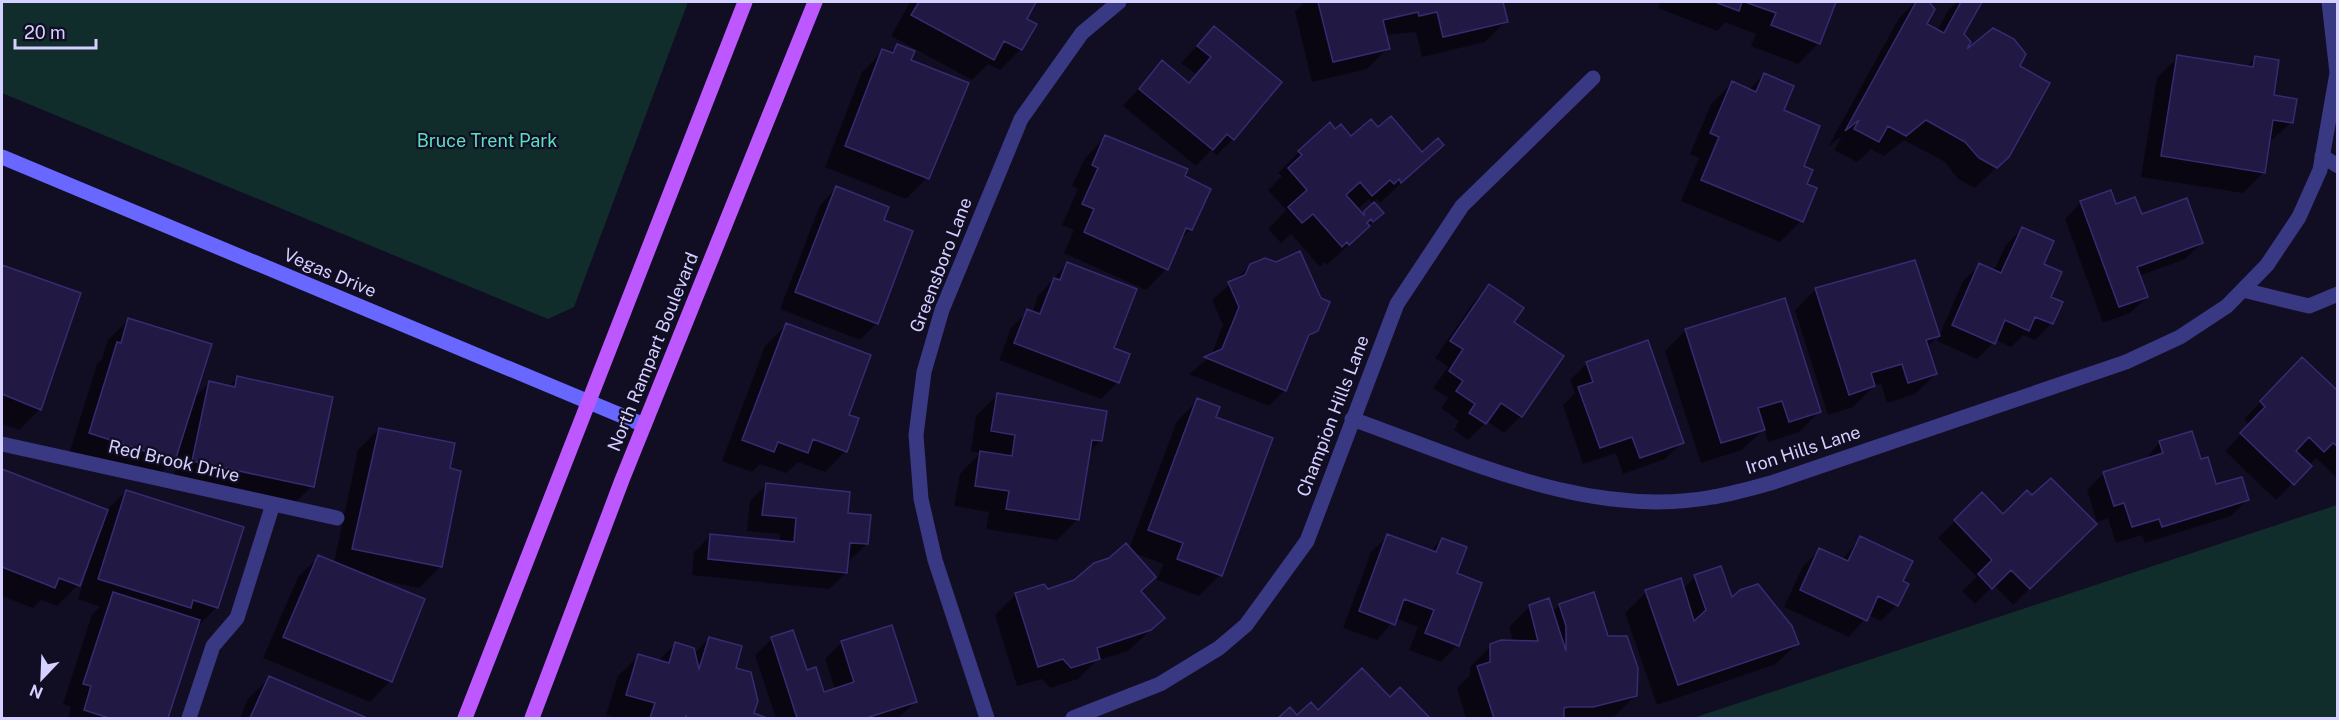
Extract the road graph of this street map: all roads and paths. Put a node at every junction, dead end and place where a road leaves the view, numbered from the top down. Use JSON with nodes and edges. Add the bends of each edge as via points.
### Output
{"nodes":[{"id":1,"x":745,"y":2,"type":"edge"},
{"id":2,"x":815,"y":2,"type":"edge"},
{"id":3,"x":1119,"y":2,"type":"edge"},
{"id":4,"x":2329,"y":2,"type":"edge"},
{"id":5,"x":1593,"y":78,"type":"dead end"},
{"id":6,"x":2322,"y":156,"type":"junction"},
{"id":7,"x":2,"y":158,"type":"edge"},
{"id":8,"x":2337,"y":166,"type":"edge"},
{"id":9,"x":2243,"y":290,"type":"junction"},
{"id":10,"x":2337,"y":294,"type":"edge"},
{"id":11,"x":587,"y":402,"type":"junction"},
{"id":12,"x":1352,"y":418,"type":"junction"},
{"id":13,"x":644,"y":425,"type":"junction"},
{"id":14,"x":2,"y":444,"type":"edge"},
{"id":15,"x":273,"y":504,"type":"junction"},
{"id":16,"x":337,"y":518,"type":"dead end"},
{"id":17,"x":189,"y":718,"type":"edge"},
{"id":18,"x":465,"y":718,"type":"edge"},
{"id":19,"x":532,"y":718,"type":"edge"},
{"id":20,"x":987,"y":718,"type":"edge"},
{"id":21,"x":1073,"y":718,"type":"edge"}],
"edges":[{"from":1,"to":11,"type":"main road"},
{"from":2,"to":13,"type":"main road","name":"North Rampart Boulevard"},
{"from":3,"to":20,"type":"street","name":"Greensboro Lane","via":[[1082,33],[1021,119],[942,310],[924,372],[916,435],[921,499],[935,561]]},
{"from":4,"to":6,"type":"street","name":"Iron Hills Lane","via":[[2337,73]]},
{"from":5,"to":12,"type":"street","name":"Champion Hills Lane","via":[[1462,206],[1397,304]]},
{"from":6,"to":8,"type":"street"},
{"from":6,"to":9,"type":"street","name":"Iron Hills Lane","via":[[2300,217],[2267,265]]},
{"from":7,"to":11,"type":"main road","name":"Vegas Drive"},
{"from":9,"to":10,"type":"street","via":[[2309,306]]},
{"from":9,"to":12,"type":"street","name":"Iron Hills Lane","via":[[2227,306],[2180,338],[2126,362],[1771,483],[1712,498],[1651,501],[1590,496],[1531,482]]},
{"from":11,"to":13,"type":"main road","name":"Vegas Drive"},
{"from":11,"to":18,"type":"main road"},
{"from":12,"to":21,"type":"street","name":"Champion Hills Lane","via":[[1307,541],[1246,624],[1220,648],[1160,684]]},
{"from":13,"to":19,"type":"main road","name":"North Rampart Boulevard"},
{"from":14,"to":15,"type":"street","name":"Red Brook Drive"},
{"from":15,"to":16,"type":"street","name":"Red Brook Drive"},
{"from":15,"to":17,"type":"street","via":[[237,618],[213,646]]}]}
